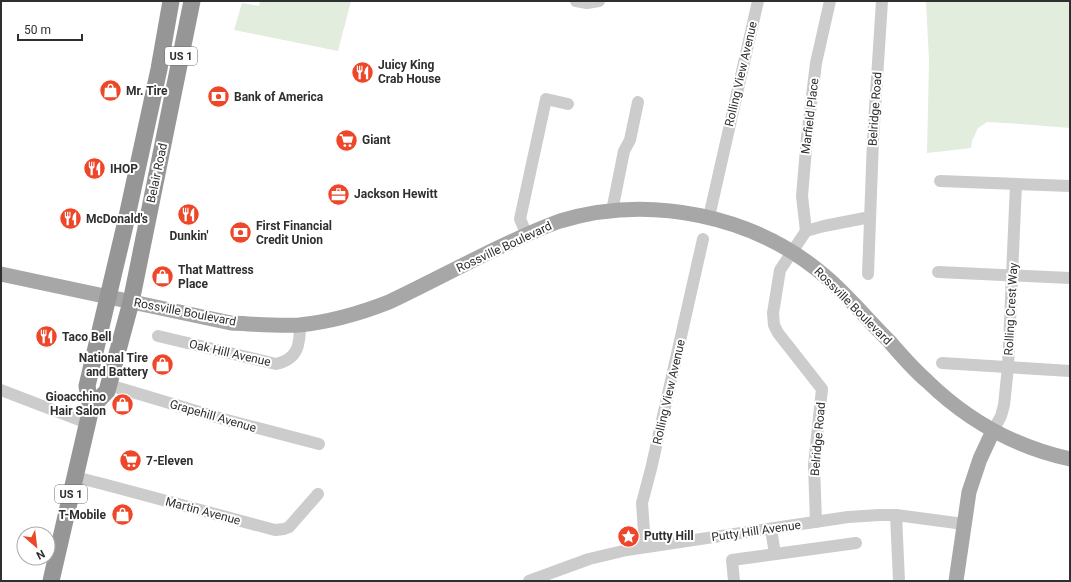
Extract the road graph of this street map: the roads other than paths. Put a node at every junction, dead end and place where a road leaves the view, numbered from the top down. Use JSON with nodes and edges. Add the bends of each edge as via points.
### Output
{"nodes":[{"id":1,"x":171,"y":1,"type":"edge"},
{"id":2,"x":192,"y":1,"type":"edge"},
{"id":3,"x":576,"y":1,"type":"edge"},
{"id":4,"x":599,"y":1,"type":"edge"},
{"id":5,"x":758,"y":1,"type":"edge"},
{"id":6,"x":830,"y":1,"type":"edge"},
{"id":7,"x":882,"y":1,"type":"edge"},
{"id":8,"x":638,"y":102,"type":"dead end"},
{"id":9,"x":568,"y":104,"type":"dead end"},
{"id":10,"x":940,"y":181,"type":"dead end"},
{"id":11,"x":1016,"y":184,"type":"junction"},
{"id":12,"x":1070,"y":186,"type":"edge"},
{"id":13,"x":612,"y":211,"type":"junction"},
{"id":14,"x":709,"y":217,"type":"junction"},
{"id":15,"x":870,"y":217,"type":"junction"},
{"id":16,"x":806,"y":232,"type":"junction"},
{"id":17,"x":527,"y":235,"type":"junction"},
{"id":18,"x":703,"y":238,"type":"dead end"},
{"id":19,"x":792,"y":253,"type":"junction"},
{"id":20,"x":938,"y":272,"type":"dead end"},
{"id":21,"x":1,"y":274,"type":"edge"},
{"id":22,"x":868,"y":274,"type":"dead end"},
{"id":23,"x":1013,"y":275,"type":"junction"},
{"id":24,"x":1070,"y":278,"type":"edge"},
{"id":25,"x":108,"y":296,"type":"junction"},
{"id":26,"x":131,"y":302,"type":"junction"},
{"id":27,"x":300,"y":324,"type":"junction"},
{"id":28,"x":158,"y":336,"type":"dead end"},
{"id":29,"x":942,"y":363,"type":"dead end"},
{"id":30,"x":1008,"y":368,"type":"junction"},
{"id":31,"x":1070,"y":371,"type":"edge"},
{"id":32,"x":109,"y":385,"type":"junction"},
{"id":33,"x":1,"y":390,"type":"edge"},
{"id":34,"x":89,"y":415,"type":"junction"},
{"id":35,"x":993,"y":431,"type":"junction"},
{"id":36,"x":319,"y":444,"type":"dead end"},
{"id":37,"x":1070,"y":459,"type":"edge"},
{"id":38,"x":75,"y":477,"type":"junction"},
{"id":39,"x":318,"y":494,"type":"dead end"},
{"id":40,"x":896,"y":515,"type":"junction"},
{"id":41,"x":816,"y":522,"type":"junction"},
{"id":42,"x":964,"y":524,"type":"junction"},
{"id":43,"x":771,"y":529,"type":"junction"},
{"id":44,"x":856,"y":543,"type":"dead end"},
{"id":45,"x":645,"y":546,"type":"junction"},
{"id":46,"x":775,"y":554,"type":"junction"},
{"id":47,"x":51,"y":581,"type":"edge"},
{"id":48,"x":529,"y":581,"type":"edge"},
{"id":49,"x":734,"y":581,"type":"edge"},
{"id":50,"x":899,"y":581,"type":"edge"},
{"id":51,"x":956,"y":581,"type":"edge"}],
"edges":[{"from":1,"to":25,"type":"highway","name":"Belair Road","number":"US 1","via":[[159,69]]},
{"from":2,"to":26,"type":"highway","name":"Belair Road","number":"US 1"},
{"from":3,"to":4,"type":"street"},
{"from":5,"to":14,"type":"street","name":"Rolling View Avenue"},
{"from":6,"to":16,"type":"street","name":"Marfield Place","via":[[816,63],[807,137],[802,196]]},
{"from":7,"to":15,"type":"street","name":"Belridge Road"},
{"from":8,"to":13,"type":"street","via":[[630,140],[624,151]]},
{"from":9,"to":17,"type":"street","via":[[546,99],[520,219]]},
{"from":10,"to":11,"type":"street"},
{"from":11,"to":12,"type":"street"},
{"from":11,"to":23,"type":"street","name":"Rolling Crest Way"},
{"from":13,"to":14,"type":"main road","name":"Rossville Boulevard","via":[[660,210]]},
{"from":13,"to":17,"type":"main road","name":"Rossville Boulevard","via":[[559,222]]},
{"from":14,"to":19,"type":"main road","name":"Rossville Boulevard","via":[[757,234]]},
{"from":15,"to":16,"type":"street"},
{"from":15,"to":22,"type":"street","name":"Belridge Road"},
{"from":16,"to":19,"type":"street","name":"Belridge Road"},
{"from":17,"to":27,"type":"main road","name":"Rossville Boulevard","via":[[383,305],[347,316]]},
{"from":18,"to":45,"type":"street","name":"Rolling View Avenue","via":[[642,503]]},
{"from":19,"to":35,"type":"main road","name":"Rossville Boulevard","via":[[826,277],[926,381],[955,406]]},
{"from":19,"to":41,"type":"street","name":"Belridge Road","via":[[780,270],[773,313],[774,325],[822,389],[814,465]]},
{"from":20,"to":23,"type":"street"},
{"from":21,"to":25,"type":"main road","name":"Rossville Boulevard"},
{"from":23,"to":24,"type":"street"},
{"from":23,"to":30,"type":"street","name":"Rolling Crest Way"},
{"from":25,"to":26,"type":"main road","name":"Rossville Boulevard"},
{"from":25,"to":34,"type":"highway","name":"Belair Road","number":"US 1","via":[[87,386]]},
{"from":26,"to":27,"type":"main road","name":"Rossville Boulevard","via":[[231,323]]},
{"from":26,"to":32,"type":"highway","name":"Belair Road","number":"US 1"},
{"from":27,"to":28,"type":"street","name":"Oak Hill Avenue","via":[[300,338],[296,351],[285,362],[276,364]]},
{"from":29,"to":30,"type":"street"},
{"from":30,"to":31,"type":"street"},
{"from":30,"to":35,"type":"street","name":"Rolling Crest Way","via":[[1004,405]]},
{"from":32,"to":34,"type":"highway","name":"Belair Road","number":"US 1"},
{"from":32,"to":36,"type":"street","name":"Grapehill Avenue"},
{"from":33,"to":34,"type":"street"},
{"from":34,"to":38,"type":"highway","name":"Belair Road","number":"US 1"},
{"from":35,"to":37,"type":"main road","via":[[1019,443]]},
{"from":35,"to":42,"type":"main road","via":[[972,480]]},
{"from":38,"to":39,"type":"street","name":"Martin Avenue","via":[[275,530],[289,527]]},
{"from":38,"to":47,"type":"highway","name":"Belair Road","number":"US 1"},
{"from":40,"to":41,"type":"street","name":"Putty Hill Avenue","via":[[865,515]]},
{"from":40,"to":42,"type":"street","name":"Putty Hill Avenue"},
{"from":40,"to":50,"type":"street"},
{"from":41,"to":43,"type":"street","name":"Putty Hill Avenue"},
{"from":42,"to":51,"type":"main road"},
{"from":43,"to":45,"type":"street","name":"Putty Hill Avenue"},
{"from":43,"to":46,"type":"street"},
{"from":44,"to":46,"type":"street"},
{"from":45,"to":48,"type":"street","name":"Putty Hill Avenue","via":[[588,559]]},
{"from":46,"to":49,"type":"street","via":[[732,560]]}]}
